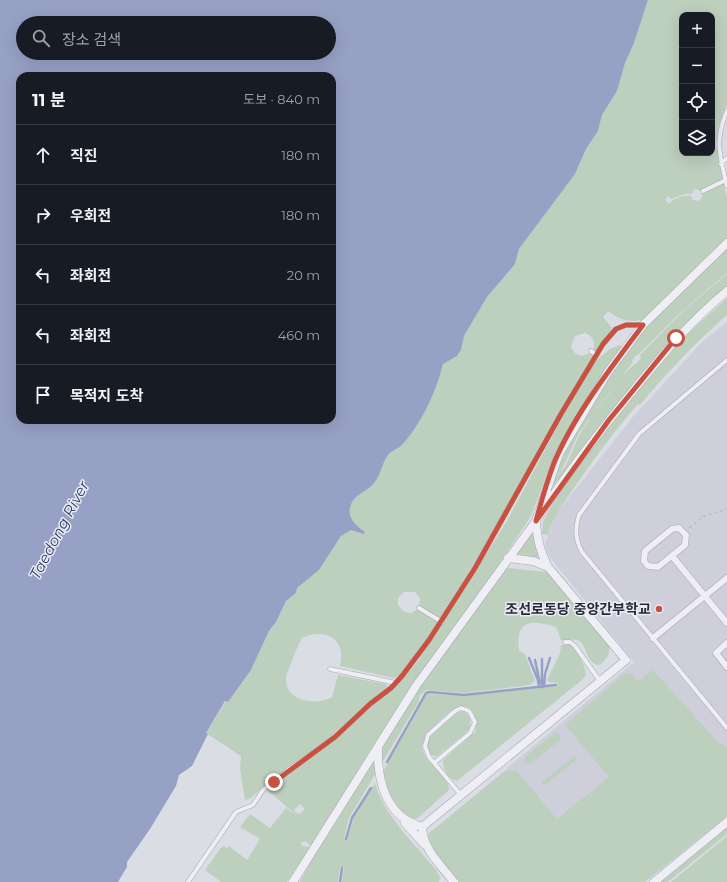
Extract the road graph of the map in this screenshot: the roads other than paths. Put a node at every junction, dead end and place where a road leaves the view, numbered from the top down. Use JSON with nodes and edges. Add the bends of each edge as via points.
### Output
{"nodes":[{"id":1,"x":727,"y":111,"type":"edge"},
{"id":2,"x":727,"y":158,"type":"edge"},
{"id":3,"x":721,"y":164,"type":"junction"},
{"id":4,"x":726,"y":180,"type":"junction"},
{"id":5,"x":727,"y":186,"type":"edge"},
{"id":6,"x":703,"y":192,"type":"dead end"},
{"id":7,"x":727,"y":244,"type":"edge"},
{"id":8,"x":727,"y":292,"type":"edge"},
{"id":9,"x":643,"y":325,"type":"junction"},
{"id":10,"x":591,"y":351,"type":"dead end"},
{"id":11,"x":597,"y":355,"type":"junction"},
{"id":12,"x":727,"y":360,"type":"edge"},
{"id":13,"x":536,"y":521,"type":"junction"},
{"id":14,"x":672,"y":556,"type":"junction"},
{"id":15,"x":508,"y":558,"type":"junction"},
{"id":16,"x":548,"y":566,"type":"junction"},
{"id":17,"x":727,"y":578,"type":"edge"},
{"id":18,"x":705,"y":596,"type":"junction"},
{"id":19,"x":419,"y":608,"type":"dead end"},
{"id":20,"x":442,"y":622,"type":"junction"},
{"id":21,"x":727,"y":624,"type":"edge"},
{"id":22,"x":654,"y":638,"type":"junction"},
{"id":23,"x":565,"y":642,"type":"dead end"},
{"id":24,"x":727,"y":644,"type":"edge"},
{"id":25,"x":727,"y":667,"type":"edge"},
{"id":26,"x":330,"y":669,"type":"dead end"},
{"id":27,"x":600,"y":681,"type":"junction"},
{"id":28,"x":396,"y":683,"type":"junction"},
{"id":29,"x":727,"y":728,"type":"edge"},
{"id":30,"x":378,"y":746,"type":"junction"},
{"id":31,"x":434,"y":764,"type":"junction"},
{"id":32,"x":461,"y":795,"type":"junction"},
{"id":33,"x":402,"y":819,"type":"junction"},
{"id":34,"x":727,"y":822,"type":"edge"},
{"id":35,"x":422,"y":827,"type":"junction"},
{"id":36,"x":427,"y":848,"type":"junction"},
{"id":37,"x":452,"y":881,"type":"edge"},
{"id":38,"x":188,"y":882,"type":"edge"},
{"id":39,"x":293,"y":882,"type":"edge"},
{"id":40,"x":654,"y":882,"type":"edge"}],
"edges":[{"from":1,"to":3,"type":"lane","via":[[719,134]]},
{"from":2,"to":3,"type":"lane"},
{"from":3,"to":4,"type":"lane"},
{"from":4,"to":5,"type":"lane"},
{"from":4,"to":6,"type":"lane"},
{"from":7,"to":9,"type":"street"},
{"from":8,"to":13,"type":"street","via":[[697,316],[676,338],[609,420]]},
{"from":9,"to":11,"type":"lane","via":[[626,325],[616,329]]},
{"from":9,"to":13,"type":"street","via":[[608,372],[566,439],[554,464]]},
{"from":10,"to":11,"type":"lane"},
{"from":11,"to":20,"type":"lane"},
{"from":12,"to":22,"type":"lane","via":[[639,434],[579,515],[576,525],[578,544],[582,552]]},
{"from":13,"to":15,"type":"street"},
{"from":13,"to":16,"type":"street","via":[[537,540]]},
{"from":14,"to":14,"type":"street","via":[[655,568],[646,564],[643,558],[645,551],[672,529],[679,528],[687,538],[685,544]]},
{"from":14,"to":18,"type":"street"},
{"from":15,"to":16,"type":"street"},
{"from":15,"to":30,"type":"street","via":[[416,686]]},
{"from":16,"to":27,"type":"street","via":[[626,660]]},
{"from":17,"to":18,"type":"street"},
{"from":18,"to":21,"type":"street"},
{"from":18,"to":22,"type":"street"},
{"from":19,"to":20,"type":"lane"},
{"from":20,"to":28,"type":"lane"},
{"from":22,"to":29,"type":"lane"},
{"from":23,"to":27,"type":"lane","via":[[575,646]]},
{"from":24,"to":25,"type":"street","via":[[716,653]]},
{"from":26,"to":28,"type":"lane"},
{"from":27,"to":32,"type":"street"},
{"from":28,"to":38,"type":"lane","via":[[335,737],[263,790],[253,805],[236,812]]},
{"from":30,"to":33,"type":"street","via":[[379,772],[383,789]]},
{"from":30,"to":39,"type":"street"},
{"from":31,"to":31,"type":"lane","via":[[425,746],[428,735],[455,711],[461,708],[469,711],[475,722],[473,730]]},
{"from":31,"to":32,"type":"lane"},
{"from":32,"to":35,"type":"street"},
{"from":33,"to":35,"type":"street"},
{"from":33,"to":36,"type":"street"},
{"from":34,"to":40,"type":"street"},
{"from":35,"to":36,"type":"street","via":[[422,838]]},
{"from":36,"to":37,"type":"street"}]}
